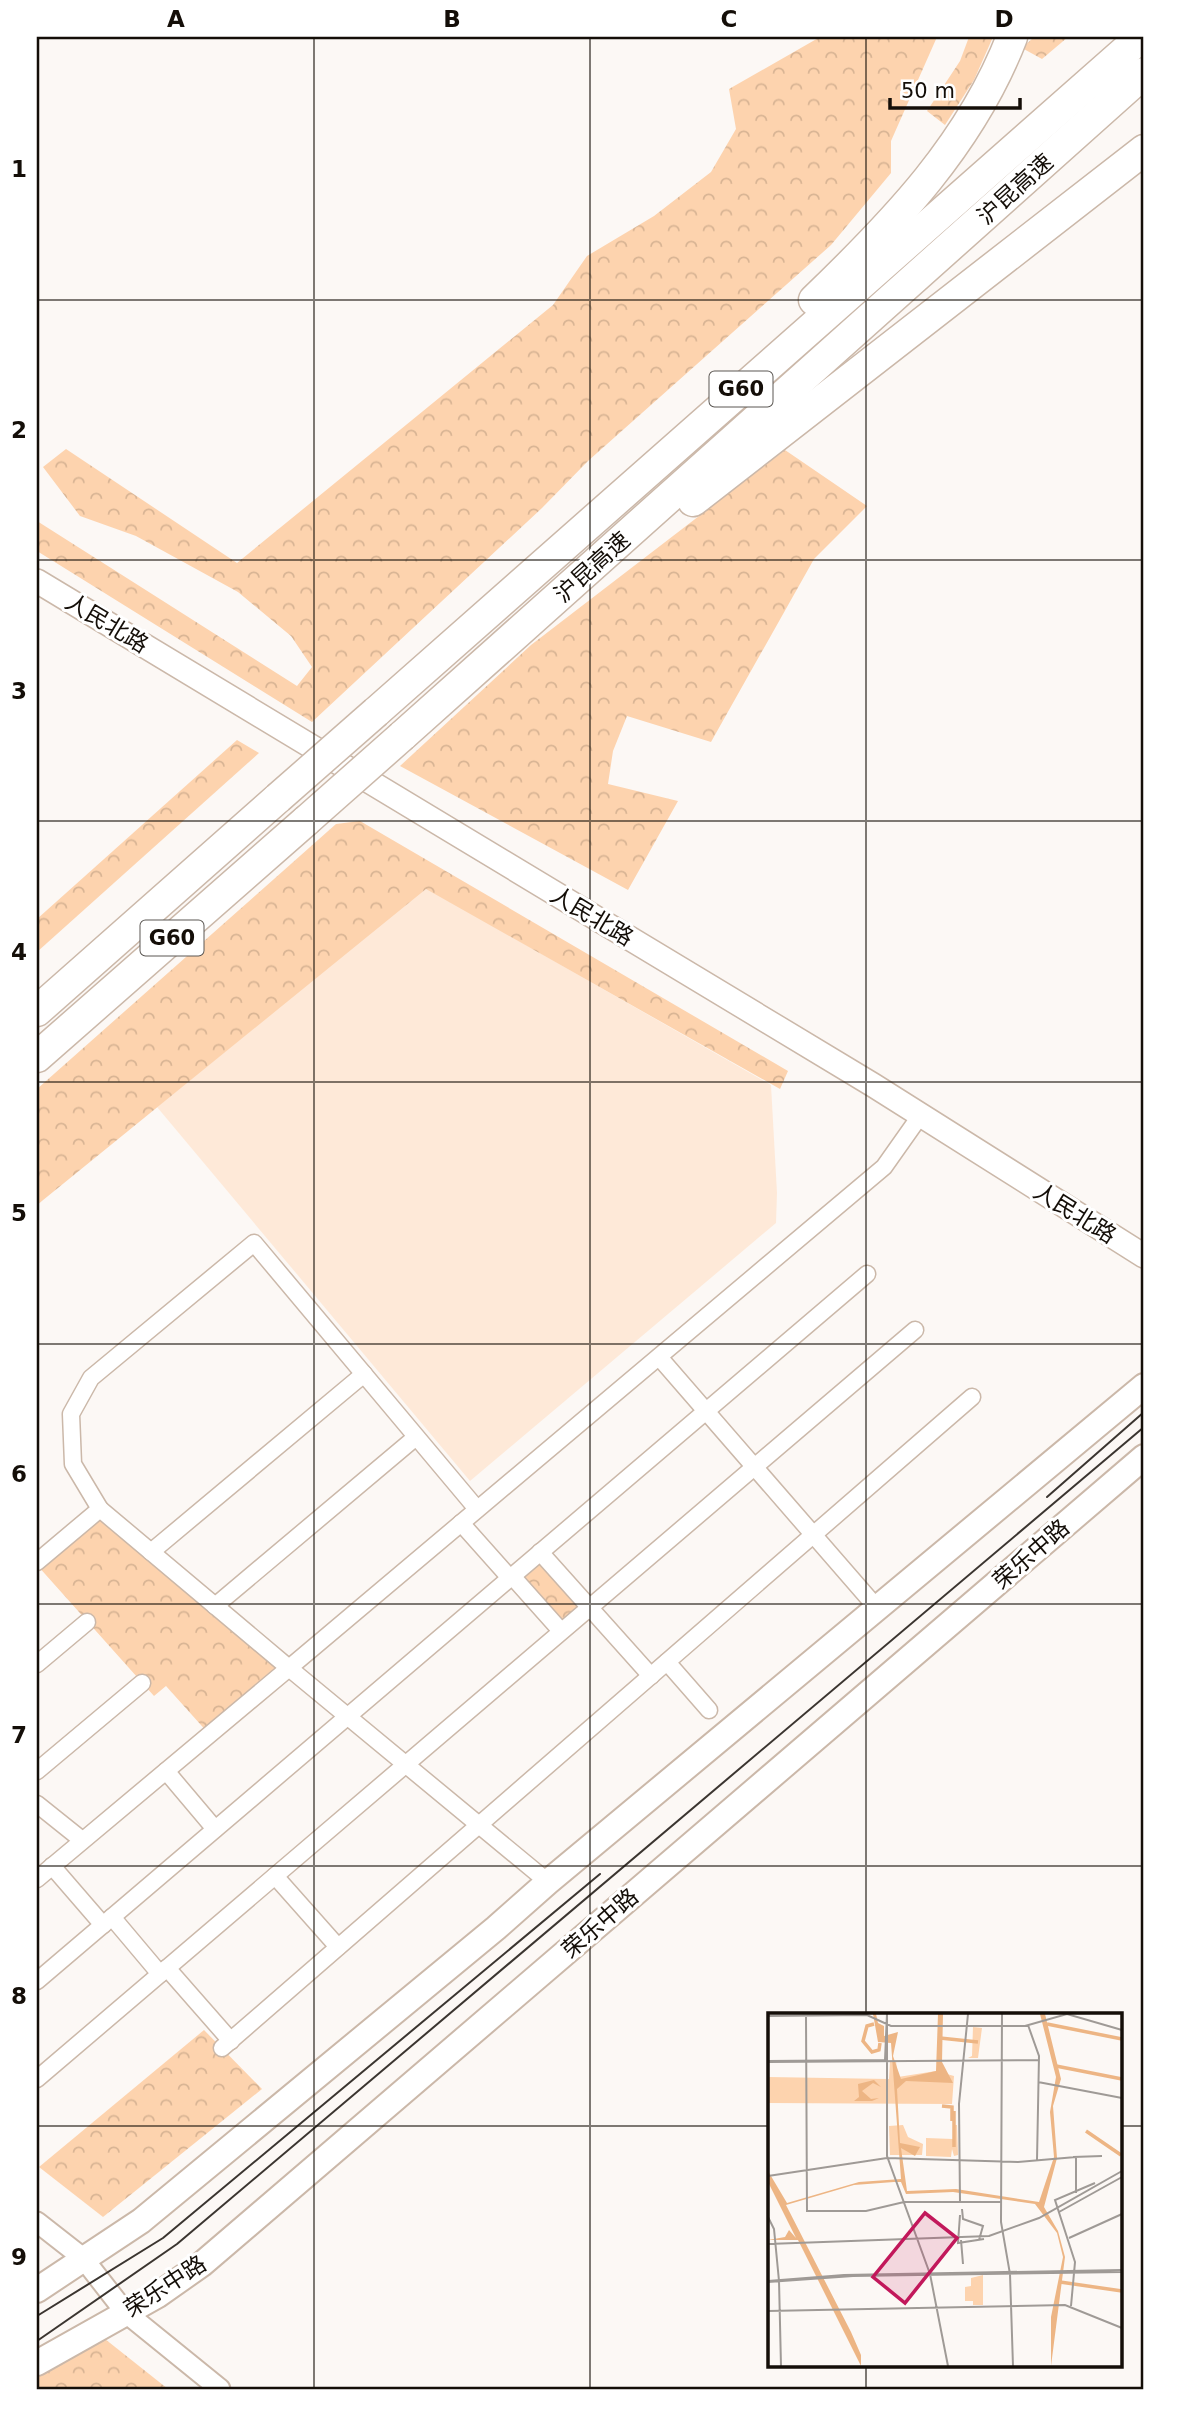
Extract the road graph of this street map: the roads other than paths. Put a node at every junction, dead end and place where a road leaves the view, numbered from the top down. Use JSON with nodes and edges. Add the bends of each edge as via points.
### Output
{"nodes":[{"id":1,"x":1012,"y":37,"type":"edge"},
{"id":2,"x":1140,"y":37,"type":"edge"},
{"id":3,"x":1144,"y":73,"type":"edge"},
{"id":4,"x":1144,"y":150,"type":"edge"},
{"id":5,"x":1144,"y":171,"type":"edge"},
{"id":6,"x":1064,"y":212,"type":"junction"},
{"id":7,"x":37,"y":580,"type":"edge"},
{"id":8,"x":512,"y":591,"type":"junction"},
{"id":9,"x":535,"y":618,"type":"junction"},
{"id":10,"x":37,"y":1011,"type":"edge"},
{"id":11,"x":37,"y":1057,"type":"edge"},
{"id":12,"x":920,"y":1116,"type":"junction"},
{"id":13,"x":1144,"y":1256,"type":"edge"},
{"id":14,"x":867,"y":1274,"type":"dead end"},
{"id":15,"x":915,"y":1330,"type":"dead end"},
{"id":16,"x":659,"y":1357,"type":"junction"},
{"id":17,"x":364,"y":1374,"type":"junction"},
{"id":18,"x":1144,"y":1386,"type":"edge"},
{"id":19,"x":972,"y":1397,"type":"dead end"},
{"id":20,"x":706,"y":1411,"type":"junction"},
{"id":21,"x":416,"y":1437,"type":"junction"},
{"id":22,"x":1144,"y":1457,"type":"edge"},
{"id":23,"x":754,"y":1467,"type":"junction"},
{"id":24,"x":100,"y":1509,"type":"junction"},
{"id":25,"x":477,"y":1509,"type":"junction"},
{"id":26,"x":461,"y":1523,"type":"junction"},
{"id":27,"x":814,"y":1535,"type":"junction"},
{"id":28,"x":151,"y":1552,"type":"junction"},
{"id":29,"x":540,"y":1552,"type":"junction"},
{"id":30,"x":37,"y":1562,"type":"edge"},
{"id":31,"x":511,"y":1577,"type":"junction"},
{"id":32,"x":215,"y":1606,"type":"junction"},
{"id":33,"x":589,"y":1608,"type":"junction"},
{"id":34,"x":877,"y":1608,"type":"junction"},
{"id":35,"x":88,"y":1622,"type":"dead end"},
{"id":36,"x":561,"y":1631,"type":"junction"},
{"id":37,"x":667,"y":1662,"type":"junction"},
{"id":38,"x":37,"y":1664,"type":"edge"},
{"id":39,"x":289,"y":1668,"type":"junction"},
{"id":40,"x":651,"y":1676,"type":"junction"},
{"id":41,"x":142,"y":1683,"type":"dead end"},
{"id":42,"x":709,"y":1710,"type":"dead end"},
{"id":43,"x":347,"y":1716,"type":"junction"},
{"id":44,"x":405,"y":1764,"type":"junction"},
{"id":45,"x":37,"y":1770,"type":"edge"},
{"id":46,"x":166,"y":1771,"type":"junction"},
{"id":47,"x":37,"y":1804,"type":"edge"},
{"id":48,"x":479,"y":1825,"type":"junction"},
{"id":49,"x":215,"y":1829,"type":"junction"},
{"id":50,"x":82,"y":1840,"type":"junction"},
{"id":51,"x":52,"y":1866,"type":"junction"},
{"id":52,"x":275,"y":1876,"type":"junction"},
{"id":53,"x":37,"y":1879,"type":"edge"},
{"id":54,"x":548,"y":1882,"type":"junction"},
{"id":55,"x":107,"y":1921,"type":"junction"},
{"id":56,"x":338,"y":1947,"type":"junction"},
{"id":57,"x":164,"y":1971,"type":"junction"},
{"id":58,"x":37,"y":1981,"type":"edge"},
{"id":59,"x":37,"y":2079,"type":"edge"},
{"id":60,"x":37,"y":2221,"type":"edge"},
{"id":61,"x":83,"y":2258,"type":"junction"},
{"id":62,"x":37,"y":2290,"type":"edge"},
{"id":63,"x":125,"y":2312,"type":"junction"},
{"id":64,"x":37,"y":2363,"type":"edge"},
{"id":65,"x":220,"y":2389,"type":"edge"}],
"edges":[{"from":1,"to":8,"type":"highway","via":[[998,73],[919,192],[797,317]]},
{"from":2,"to":8,"type":"highway","name":"沪昆高速","number":"G60"},
{"from":3,"to":9,"type":"highway","name":"沪昆高速","number":"G60"},
{"from":4,"to":6,"type":"highway"},
{"from":5,"to":6,"type":"highway"},
{"from":6,"to":9,"type":"highway","via":[[772,441]]},
{"from":7,"to":12,"type":"main road","name":"人民北路"},
{"from":8,"to":10,"type":"highway","name":"沪昆高速","number":"G60","bridge":true},
{"from":9,"to":11,"type":"highway","name":"沪昆高速","number":"G60","bridge":true},
{"from":12,"to":13,"type":"main road","name":"人民北路"},
{"from":12,"to":16,"type":"street","via":[[884,1167]]},
{"from":14,"to":20,"type":"street"},
{"from":15,"to":23,"type":"street"},
{"from":16,"to":20,"type":"street"},
{"from":16,"to":25,"type":"street"},
{"from":17,"to":21,"type":"street"},
{"from":17,"to":24,"type":"street","via":[[254,1242],[90,1378],[71,1414],[73,1464]]},
{"from":17,"to":28,"type":"street"},
{"from":18,"to":34,"type":"main road"},
{"from":19,"to":27,"type":"street"},
{"from":20,"to":23,"type":"street"},
{"from":20,"to":29,"type":"street"},
{"from":21,"to":25,"type":"street"},
{"from":21,"to":32,"type":"street"},
{"from":22,"to":63,"type":"main road","name":"荣乐中路","via":[[202,2264]]},
{"from":23,"to":27,"type":"street"},
{"from":23,"to":33,"type":"street"},
{"from":24,"to":28,"type":"street"},
{"from":24,"to":30,"type":"street"},
{"from":25,"to":26,"type":"street"},
{"from":26,"to":31,"type":"street"},
{"from":26,"to":39,"type":"street"},
{"from":27,"to":34,"type":"street"},
{"from":27,"to":37,"type":"street"},
{"from":28,"to":32,"type":"street"},
{"from":29,"to":31,"type":"street"},
{"from":29,"to":33,"type":"street"},
{"from":31,"to":36,"type":"street"},
{"from":31,"to":43,"type":"street"},
{"from":32,"to":39,"type":"street"},
{"from":33,"to":36,"type":"street"},
{"from":33,"to":40,"type":"street"},
{"from":34,"to":54,"type":"main road"},
{"from":35,"to":38,"type":"street"},
{"from":36,"to":44,"type":"street"},
{"from":37,"to":40,"type":"street"},
{"from":37,"to":42,"type":"street"},
{"from":39,"to":43,"type":"street"},
{"from":39,"to":46,"type":"street"},
{"from":40,"to":48,"type":"street"},
{"from":41,"to":45,"type":"street"},
{"from":43,"to":44,"type":"street"},
{"from":43,"to":49,"type":"street"},
{"from":44,"to":48,"type":"street"},
{"from":44,"to":52,"type":"street"},
{"from":46,"to":49,"type":"street"},
{"from":46,"to":50,"type":"street"},
{"from":47,"to":50,"type":"street"},
{"from":48,"to":54,"type":"street"},
{"from":48,"to":56,"type":"street"},
{"from":49,"to":55,"type":"street"},
{"from":50,"to":51,"type":"street"},
{"from":51,"to":53,"type":"street"},
{"from":51,"to":55,"type":"street"},
{"from":52,"to":56,"type":"street"},
{"from":52,"to":57,"type":"street"},
{"from":54,"to":61,"type":"main road","via":[[152,2212]]},
{"from":55,"to":57,"type":"street"},
{"from":55,"to":58,"type":"street"},
{"from":56,"to":57,"type":"street","via":[[226,2045]]},
{"from":57,"to":59,"type":"street"},
{"from":60,"to":61,"type":"street"},
{"from":61,"to":62,"type":"main road"},
{"from":61,"to":63,"type":"street"},
{"from":63,"to":64,"type":"main road","name":"荣乐中路"},
{"from":63,"to":65,"type":"street"}]}
